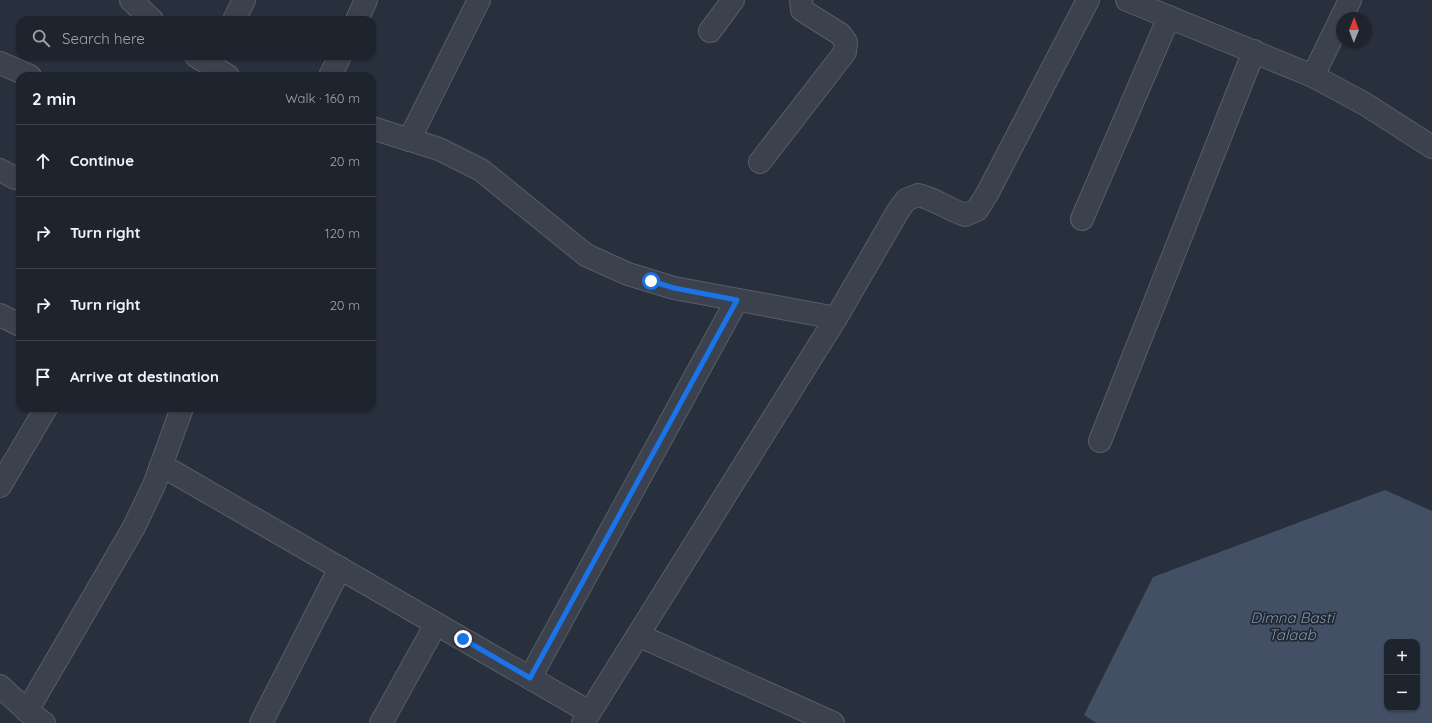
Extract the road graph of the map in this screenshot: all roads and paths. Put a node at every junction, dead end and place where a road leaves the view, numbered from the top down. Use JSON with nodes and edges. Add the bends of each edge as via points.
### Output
{"nodes":[{"id":1,"x":131,"y":0,"type":"edge"},
{"id":2,"x":244,"y":0,"type":"edge"},
{"id":3,"x":366,"y":0,"type":"edge"},
{"id":4,"x":479,"y":0,"type":"edge"},
{"id":5,"x":733,"y":0,"type":"edge"},
{"id":6,"x":801,"y":0,"type":"edge"},
{"id":7,"x":1088,"y":0,"type":"edge"},
{"id":8,"x":1126,"y":0,"type":"edge"},
{"id":9,"x":1350,"y":0,"type":"edge"},
{"id":10,"x":148,"y":16,"type":"edge"},
{"id":11,"x":236,"y":16,"type":"edge"},
{"id":12,"x":359,"y":16,"type":"edge"},
{"id":13,"x":1169,"y":17,"type":"junction"},
{"id":14,"x":710,"y":31,"type":"dead end"},
{"id":15,"x":1254,"y":51,"type":"junction"},
{"id":16,"x":338,"y":60,"type":"edge"},
{"id":17,"x":0,"y":63,"type":"edge"},
{"id":18,"x":21,"y":72,"type":"edge"},
{"id":19,"x":332,"y":72,"type":"edge"},
{"id":20,"x":1313,"y":76,"type":"junction"},
{"id":21,"x":376,"y":129,"type":"edge"},
{"id":22,"x":409,"y":140,"type":"junction"},
{"id":23,"x":1432,"y":147,"type":"edge"},
{"id":24,"x":760,"y":162,"type":"dead end"},
{"id":25,"x":1082,"y":219,"type":"dead end"},
{"id":26,"x":737,"y":300,"type":"junction"},
{"id":27,"x":0,"y":315,"type":"edge"},
{"id":28,"x":836,"y":318,"type":"junction"},
{"id":29,"x":16,"y":323,"type":"edge"},
{"id":30,"x":44,"y":412,"type":"edge"},
{"id":31,"x":180,"y":412,"type":"edge"},
{"id":32,"x":1100,"y":441,"type":"dead end"},
{"id":33,"x":161,"y":465,"type":"junction"},
{"id":34,"x":0,"y":486,"type":"edge"},
{"id":35,"x":340,"y":568,"type":"junction"},
{"id":36,"x":436,"y":624,"type":"junction"},
{"id":37,"x":638,"y":635,"type":"junction"},
{"id":38,"x":530,"y":678,"type":"junction"},
{"id":39,"x":0,"y":686,"type":"edge"},
{"id":40,"x":35,"y":717,"type":"edge"},
{"id":41,"x":586,"y":718,"type":"edge"},
{"id":42,"x":261,"y":723,"type":"edge"},
{"id":43,"x":381,"y":723,"type":"edge"},
{"id":44,"x":834,"y":723,"type":"edge"}],
"edges":[{"from":1,"to":10,"type":"street"},
{"from":2,"to":11,"type":"street"},
{"from":3,"to":12,"type":"street"},
{"from":4,"to":22,"type":"street"},
{"from":5,"to":14,"type":"street"},
{"from":6,"to":24,"type":"street","via":[[802,10],[840,34],[846,42],[845,52]]},
{"from":7,"to":28,"type":"street","via":[[977,210],[965,215],[918,195],[906,200]]},
{"from":8,"to":13,"type":"street"},
{"from":9,"to":20,"type":"street"},
{"from":13,"to":15,"type":"street"},
{"from":13,"to":25,"type":"street"},
{"from":15,"to":20,"type":"street"},
{"from":15,"to":32,"type":"street"},
{"from":16,"to":19,"type":"street"},
{"from":17,"to":18,"type":"street"},
{"from":20,"to":23,"type":"street","via":[[1365,104]]},
{"from":21,"to":22,"type":"street"},
{"from":22,"to":26,"type":"street","via":[[439,149],[481,170],[586,254],[628,274],[674,288]]},
{"from":26,"to":28,"type":"street"},
{"from":26,"to":38,"type":"street"},
{"from":27,"to":29,"type":"street"},
{"from":28,"to":37,"type":"street"},
{"from":30,"to":34,"type":"street"},
{"from":31,"to":33,"type":"street"},
{"from":33,"to":35,"type":"street"},
{"from":33,"to":40,"type":"street","via":[[134,526]]},
{"from":35,"to":36,"type":"street"},
{"from":35,"to":42,"type":"street"},
{"from":36,"to":38,"type":"street"},
{"from":36,"to":43,"type":"street"},
{"from":37,"to":41,"type":"street"},
{"from":37,"to":44,"type":"street"},
{"from":38,"to":41,"type":"street"},
{"from":39,"to":40,"type":"street"}]}
